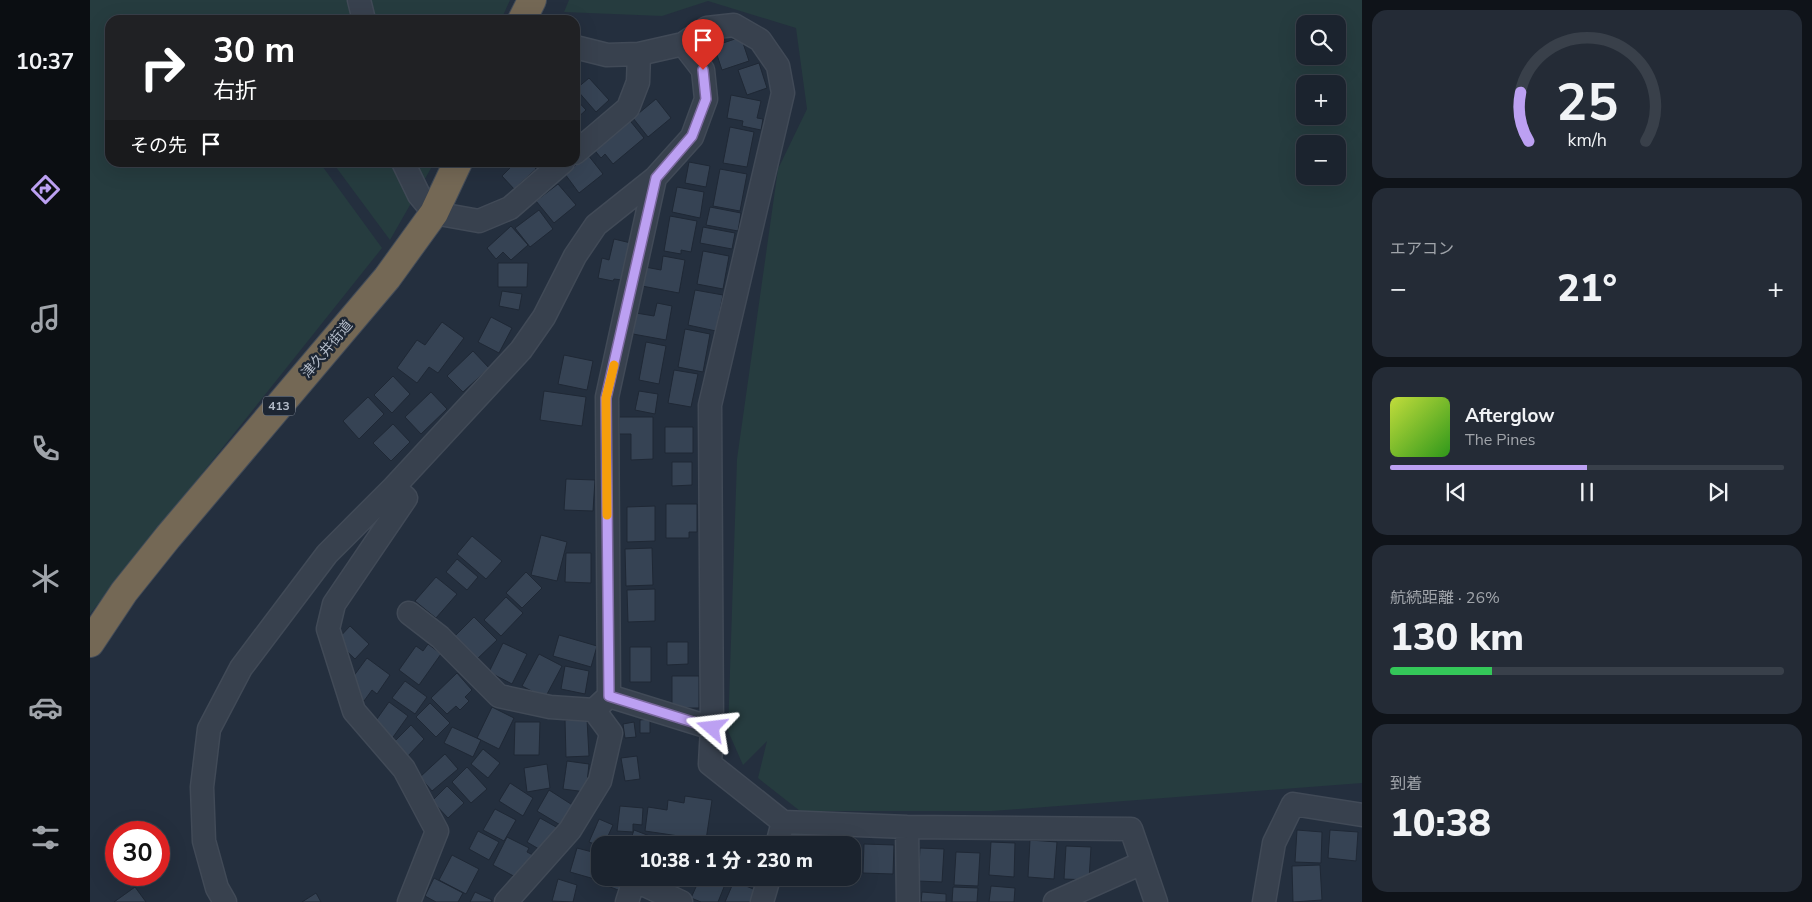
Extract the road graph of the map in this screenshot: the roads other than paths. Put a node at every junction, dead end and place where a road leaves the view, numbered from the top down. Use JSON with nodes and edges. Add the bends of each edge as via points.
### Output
{"nodes":[{"id":1,"x":360,"y":0,"type":"edge"},
{"id":2,"x":532,"y":0,"type":"edge"},
{"id":3,"x":363,"y":15,"type":"edge"},
{"id":4,"x":524,"y":15,"type":"edge"},
{"id":5,"x":683,"y":44,"type":"junction"},
{"id":6,"x":580,"y":48,"type":"edge"},
{"id":7,"x":639,"y":54,"type":"junction"},
{"id":8,"x":580,"y":149,"type":"edge"},
{"id":9,"x":405,"y":167,"type":"edge"},
{"id":10,"x":456,"y":167,"type":"edge"},
{"id":11,"x":557,"y":167,"type":"edge"},
{"id":12,"x":656,"y":178,"type":"junction"},
{"id":13,"x":434,"y":213,"type":"junction"},
{"id":14,"x":394,"y":487,"type":"junction"},
{"id":15,"x":408,"y":613,"type":"dead end"},
{"id":16,"x":90,"y":643,"type":"edge"},
{"id":17,"x":601,"y":703,"type":"junction"},
{"id":18,"x":712,"y":728,"type":"junction"},
{"id":19,"x":1362,"y":815,"type":"edge"},
{"id":20,"x":783,"y":822,"type":"junction"},
{"id":21,"x":907,"y":827,"type":"junction"},
{"id":22,"x":779,"y":836,"type":"edge"},
{"id":23,"x":1142,"y":863,"type":"junction"},
{"id":24,"x":766,"y":886,"type":"edge"},
{"id":25,"x":225,"y":902,"type":"edge"},
{"id":26,"x":409,"y":902,"type":"edge"},
{"id":27,"x":506,"y":902,"type":"edge"},
{"id":28,"x":627,"y":902,"type":"edge"},
{"id":29,"x":681,"y":902,"type":"edge"},
{"id":30,"x":762,"y":902,"type":"edge"},
{"id":31,"x":908,"y":902,"type":"edge"},
{"id":32,"x":1055,"y":902,"type":"edge"},
{"id":33,"x":1156,"y":902,"type":"edge"},
{"id":34,"x":1264,"y":902,"type":"edge"}],
"edges":[{"from":1,"to":3,"type":"street"},
{"from":2,"to":4,"type":"highway"},
{"from":5,"to":7,"type":"street"},
{"from":5,"to":12,"type":"street","via":[[703,70],[706,99],[692,136]]},
{"from":5,"to":18,"type":"street","via":[[707,28],[734,25],[760,40],[778,66],[783,93],[710,404]]},
{"from":6,"to":7,"type":"street","via":[[607,55]]},
{"from":7,"to":8,"type":"street","via":[[638,82],[628,108]]},
{"from":9,"to":13,"type":"street","via":[[419,195]]},
{"from":10,"to":13,"type":"highway","name":"津久井街道","number":"413"},
{"from":11,"to":13,"type":"street","via":[[510,208],[479,221]]},
{"from":12,"to":14,"type":"street","via":[[596,225],[575,256],[544,316],[520,350]]},
{"from":12,"to":17,"type":"street","via":[[606,398]]},
{"from":13,"to":16,"type":"highway","name":"津久井街道","number":"413","via":[[387,278],[124,592]]},
{"from":14,"to":25,"type":"street","via":[[327,554],[240,668],[209,728],[202,786],[204,841]]},
{"from":14,"to":26,"type":"street","via":[[406,498],[334,604],[328,629],[354,712],[404,770],[437,831]]},
{"from":15,"to":17,"type":"street","via":[[440,637],[499,696],[550,707]]},
{"from":17,"to":18,"type":"street"},
{"from":17,"to":27,"type":"street","via":[[611,734],[600,781],[570,830]]},
{"from":18,"to":20,"type":"street","via":[[710,764]]},
{"from":19,"to":34,"type":"street","via":[[1293,804],[1274,843]]},
{"from":20,"to":21,"type":"street"},
{"from":20,"to":22,"type":"street"},
{"from":21,"to":23,"type":"street","via":[[1131,829]]},
{"from":21,"to":31,"type":"street"},
{"from":23,"to":32,"type":"street"},
{"from":23,"to":33,"type":"street"},
{"from":24,"to":30,"type":"street"},
{"from":28,"to":29,"type":"street","via":[[634,880]]}]}
